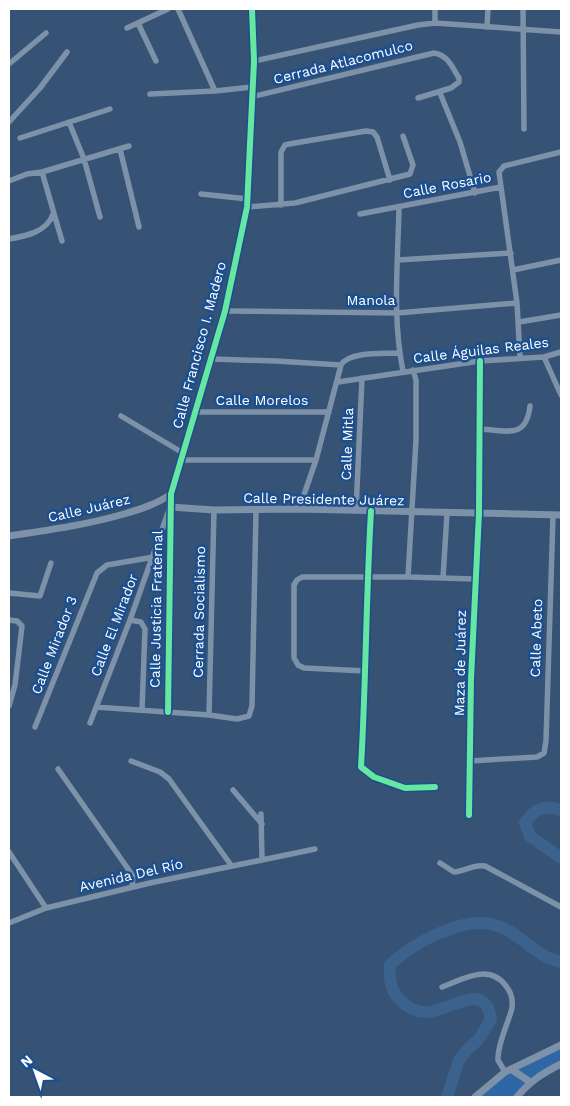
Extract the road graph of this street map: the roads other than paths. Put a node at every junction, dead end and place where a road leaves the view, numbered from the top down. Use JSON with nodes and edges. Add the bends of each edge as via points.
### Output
{"nodes":[{"id":1,"x":168,"y":9,"type":"edge"},
{"id":2,"x":178,"y":9,"type":"edge"},
{"id":3,"x":252,"y":9,"type":"edge"},
{"id":4,"x":435,"y":9,"type":"edge"},
{"id":5,"x":488,"y":9,"type":"edge"},
{"id":6,"x":523,"y":9,"type":"edge"},
{"id":7,"x":138,"y":23,"type":"junction"},
{"id":8,"x":435,"y":23,"type":"junction"},
{"id":9,"x":487,"y":27,"type":"junction"},
{"id":10,"x":127,"y":28,"type":"dead end"},
{"id":11,"x":522,"y":30,"type":"junction"},
{"id":12,"x":561,"y":32,"type":"edge"},
{"id":13,"x":46,"y":33,"type":"dead end"},
{"id":14,"x":67,"y":52,"type":"dead end"},
{"id":15,"x":156,"y":61,"type":"dead end"},
{"id":16,"x":254,"y":61,"type":"junction"},
{"id":17,"x":9,"y":64,"type":"edge"},
{"id":18,"x":252,"y":87,"type":"junction"},
{"id":19,"x":215,"y":92,"type":"junction"},
{"id":20,"x":440,"y":93,"type":"junction"},
{"id":21,"x":150,"y":94,"type":"dead end"},
{"id":22,"x":251,"y":97,"type":"junction"},
{"id":23,"x":418,"y":98,"type":"dead end"},
{"id":24,"x":110,"y":109,"type":"dead end"},
{"id":25,"x":9,"y":122,"type":"edge"},
{"id":26,"x":69,"y":122,"type":"junction"},
{"id":27,"x":524,"y":129,"type":"dead end"},
{"id":28,"x":403,"y":136,"type":"dead end"},
{"id":29,"x":20,"y":138,"type":"dead end"},
{"id":30,"x":129,"y":146,"type":"dead end"},
{"id":31,"x":120,"y":149,"type":"junction"},
{"id":32,"x":561,"y":152,"type":"edge"},
{"id":33,"x":84,"y":160,"type":"junction"},
{"id":34,"x":42,"y":172,"type":"junction"},
{"id":35,"x":390,"y":180,"type":"junction"},
{"id":36,"x":9,"y":181,"type":"edge"},
{"id":37,"x":501,"y":187,"type":"junction"},
{"id":38,"x":475,"y":192,"type":"junction"},
{"id":39,"x":201,"y":194,"type":"dead end"},
{"id":40,"x":247,"y":203,"type":"junction"},
{"id":41,"x":281,"y":205,"type":"junction"},
{"id":42,"x":399,"y":207,"type":"junction"},
{"id":43,"x":53,"y":214,"type":"junction"},
{"id":44,"x":360,"y":214,"type":"dead end"},
{"id":45,"x":100,"y":217,"type":"dead end"},
{"id":46,"x":139,"y":227,"type":"dead end"},
{"id":47,"x":9,"y":239,"type":"edge"},
{"id":48,"x":62,"y":241,"type":"dead end"},
{"id":49,"x":511,"y":253,"type":"junction"},
{"id":50,"x":398,"y":260,"type":"junction"},
{"id":51,"x":561,"y":260,"type":"edge"},
{"id":52,"x":513,"y":270,"type":"junction"},
{"id":53,"x":517,"y":303,"type":"junction"},
{"id":54,"x":225,"y":311,"type":"junction"},
{"id":55,"x":397,"y":314,"type":"junction"},
{"id":56,"x":561,"y":315,"type":"edge"},
{"id":57,"x":519,"y":322,"type":"junction"},
{"id":58,"x":561,"y":352,"type":"edge"},
{"id":59,"x":399,"y":353,"type":"junction"},
{"id":60,"x":544,"y":357,"type":"junction"},
{"id":61,"x":520,"y":358,"type":"junction"},
{"id":62,"x":211,"y":359,"type":"junction"},
{"id":63,"x":480,"y":361,"type":"junction"},
{"id":64,"x":341,"y":365,"type":"junction"},
{"id":65,"x":413,"y":370,"type":"junction"},
{"id":66,"x":403,"y":371,"type":"junction"},
{"id":67,"x":362,"y":378,"type":"junction"},
{"id":68,"x":338,"y":382,"type":"junction"},
{"id":69,"x":561,"y":395,"type":"edge"},
{"id":70,"x":530,"y":406,"type":"dead end"},
{"id":71,"x":195,"y":412,"type":"junction"},
{"id":72,"x":329,"y":412,"type":"junction"},
{"id":73,"x":121,"y":416,"type":"dead end"},
{"id":74,"x":480,"y":429,"type":"junction"},
{"id":75,"x":182,"y":456,"type":"junction"},
{"id":76,"x":316,"y":460,"type":"junction"},
{"id":77,"x":171,"y":494,"type":"junction"},
{"id":78,"x":170,"y":507,"type":"junction"},
{"id":79,"x":299,"y":509,"type":"junction"},
{"id":80,"x":214,"y":510,"type":"junction"},
{"id":81,"x":256,"y":510,"type":"junction"},
{"id":82,"x":356,"y":511,"type":"junction"},
{"id":83,"x":371,"y":511,"type":"junction"},
{"id":84,"x":411,"y":512,"type":"junction"},
{"id":85,"x":447,"y":513,"type":"junction"},
{"id":86,"x":479,"y":513,"type":"junction"},
{"id":87,"x":553,"y":516,"type":"junction"},
{"id":88,"x":561,"y":516,"type":"edge"},
{"id":89,"x":9,"y":536,"type":"edge"},
{"id":90,"x":154,"y":557,"type":"junction"},
{"id":91,"x":51,"y":563,"type":"dead end"},
{"id":92,"x":408,"y":577,"type":"junction"},
{"id":93,"x":367,"y":578,"type":"junction"},
{"id":94,"x":443,"y":578,"type":"junction"},
{"id":95,"x":474,"y":579,"type":"junction"},
{"id":96,"x":9,"y":593,"type":"edge"},
{"id":97,"x":9,"y":620,"type":"edge"},
{"id":98,"x":130,"y":620,"type":"junction"},
{"id":99,"x":366,"y":671,"type":"junction"},
{"id":100,"x":9,"y":706,"type":"edge"},
{"id":101,"x":96,"y":707,"type":"junction"},
{"id":102,"x":142,"y":710,"type":"junction"},
{"id":103,"x":168,"y":712,"type":"junction"},
{"id":104,"x":209,"y":715,"type":"junction"},
{"id":105,"x":90,"y":723,"type":"dead end"},
{"id":106,"x":35,"y":727,"type":"dead end"},
{"id":107,"x":132,"y":761,"type":"dead end"},
{"id":108,"x":470,"y":761,"type":"junction"},
{"id":109,"x":58,"y":769,"type":"dead end"},
{"id":110,"x":435,"y":787,"type":"dead end"},
{"id":111,"x":234,"y":790,"type":"dead end"},
{"id":112,"x":262,"y":814,"type":"dead end"},
{"id":113,"x":469,"y":814,"type":"dead end"},
{"id":114,"x":262,"y":824,"type":"junction"},
{"id":115,"x":315,"y":849,"type":"dead end"},
{"id":116,"x":9,"y":852,"type":"edge"},
{"id":117,"x":262,"y":859,"type":"junction"},
{"id":118,"x":440,"y":862,"type":"dead end"},
{"id":119,"x":232,"y":865,"type":"junction"},
{"id":120,"x":132,"y":887,"type":"junction"},
{"id":121,"x":561,"y":907,"type":"edge"},
{"id":122,"x":46,"y":908,"type":"junction"},
{"id":123,"x":9,"y":923,"type":"edge"},
{"id":124,"x":442,"y":987,"type":"dead end"},
{"id":125,"x":561,"y":1045,"type":"edge"},
{"id":126,"x":561,"y":1064,"type":"edge"},
{"id":127,"x":508,"y":1071,"type":"junction"},
{"id":128,"x":530,"y":1082,"type":"junction"},
{"id":129,"x":475,"y":1097,"type":"edge"},
{"id":130,"x":518,"y":1097,"type":"edge"}],
"edges":[{"from":1,"to":7,"type":"street"},
{"from":2,"to":19,"type":"street"},
{"from":3,"to":16,"type":"street","name":"Calle Francisco I. Madero"},
{"from":4,"to":8,"type":"street"},
{"from":5,"to":9,"type":"street"},
{"from":6,"to":11,"type":"street"},
{"from":7,"to":10,"type":"street"},
{"from":7,"to":15,"type":"street"},
{"from":8,"to":9,"type":"street"},
{"from":8,"to":16,"type":"street"},
{"from":9,"to":11,"type":"street"},
{"from":11,"to":12,"type":"street"},
{"from":11,"to":27,"type":"street"},
{"from":13,"to":17,"type":"street"},
{"from":14,"to":25,"type":"street"},
{"from":16,"to":18,"type":"street","name":"Calle Francisco I. Madero"},
{"from":18,"to":19,"type":"street"},
{"from":18,"to":22,"type":"street","name":"Calle Francisco I. Madero"},
{"from":19,"to":21,"type":"street"},
{"from":20,"to":22,"type":"street","name":"Cerrada Atlacomulco","via":[[451,88],[459,78],[446,58],[434,53]]},
{"from":20,"to":23,"type":"street"},
{"from":20,"to":38,"type":"street","via":[[460,142]]},
{"from":22,"to":40,"type":"street","name":"Calle Francisco I. Madero"},
{"from":24,"to":26,"type":"street"},
{"from":26,"to":29,"type":"street"},
{"from":26,"to":33,"type":"street"},
{"from":28,"to":35,"type":"street","via":[[413,165],[412,172]]},
{"from":30,"to":31,"type":"street"},
{"from":31,"to":33,"type":"street"},
{"from":31,"to":46,"type":"street"},
{"from":32,"to":37,"type":"street","via":[[504,166],[499,172]]},
{"from":33,"to":34,"type":"street"},
{"from":33,"to":45,"type":"street"},
{"from":34,"to":36,"type":"street"},
{"from":34,"to":43,"type":"street"},
{"from":35,"to":41,"type":"street"},
{"from":35,"to":41,"type":"street","via":[[373,132],[289,144],[281,152]]},
{"from":37,"to":38,"type":"street","name":"Calle Rosario"},
{"from":37,"to":49,"type":"street"},
{"from":38,"to":42,"type":"street","name":"Calle Rosario"},
{"from":39,"to":40,"type":"street"},
{"from":40,"to":41,"type":"street"},
{"from":40,"to":54,"type":"street","name":"Calle Francisco I. Madero"},
{"from":42,"to":44,"type":"street","name":"Calle Rosario"},
{"from":42,"to":50,"type":"street"},
{"from":43,"to":47,"type":"street","via":[[51,221],[37,231]]},
{"from":43,"to":48,"type":"street"},
{"from":49,"to":50,"type":"street"},
{"from":49,"to":52,"type":"street"},
{"from":50,"to":55,"type":"street"},
{"from":51,"to":52,"type":"street"},
{"from":52,"to":53,"type":"street"},
{"from":53,"to":55,"type":"street","name":"Manola"},
{"from":53,"to":57,"type":"street"},
{"from":54,"to":55,"type":"street","name":"Manola"},
{"from":54,"to":62,"type":"street","name":"Calle Francisco I. Madero"},
{"from":55,"to":59,"type":"street"},
{"from":56,"to":57,"type":"street"},
{"from":57,"to":61,"type":"street"},
{"from":58,"to":60,"type":"street","name":"Calle Águilas Reales"},
{"from":59,"to":64,"type":"street","via":[[355,355]]},
{"from":59,"to":66,"type":"street"},
{"from":60,"to":61,"type":"street","name":"Calle Águilas Reales"},
{"from":60,"to":69,"type":"street"},
{"from":61,"to":63,"type":"street","name":"Calle Águilas Reales"},
{"from":62,"to":64,"type":"street"},
{"from":62,"to":71,"type":"street","name":"Calle Francisco I. Madero"},
{"from":63,"to":65,"type":"street","name":"Calle Águilas Reales"},
{"from":63,"to":74,"type":"street","name":"Maza de Juárez"},
{"from":64,"to":68,"type":"street"},
{"from":65,"to":66,"type":"street","name":"Calle Águilas Reales"},
{"from":65,"to":84,"type":"street","via":[[416,401]]},
{"from":66,"to":67,"type":"street","name":"Calle Águilas Reales"},
{"from":67,"to":68,"type":"street","name":"Calle Águilas Reales"},
{"from":67,"to":82,"type":"street","name":"Calle Mitla"},
{"from":68,"to":72,"type":"street"},
{"from":70,"to":74,"type":"street","via":[[528,419],[521,429]]},
{"from":71,"to":72,"type":"street","name":"Calle Morelos"},
{"from":71,"to":75,"type":"street","name":"Calle Francisco I. Madero"},
{"from":72,"to":76,"type":"street"},
{"from":73,"to":75,"type":"street"},
{"from":74,"to":86,"type":"street","name":"Maza de Juárez"},
{"from":75,"to":76,"type":"street"},
{"from":75,"to":77,"type":"street","name":"Calle Francisco I. Madero"},
{"from":76,"to":79,"type":"street"},
{"from":77,"to":78,"type":"street","name":"Calle Francisco I. Madero"},
{"from":77,"to":89,"type":"street","name":"Calle Juárez","via":[[157,503],[110,518]]},
{"from":78,"to":80,"type":"street","name":"Calle Presidente Juárez"},
{"from":78,"to":90,"type":"street","name":"Calle El Mirador"},
{"from":78,"to":103,"type":"street","name":"Calle Justicia Fraternal"},
{"from":79,"to":81,"type":"street","name":"Calle Presidente Juárez"},
{"from":79,"to":82,"type":"street","name":"Calle Presidente Juárez"},
{"from":80,"to":81,"type":"street","name":"Calle Presidente Juárez"},
{"from":80,"to":104,"type":"street","name":"Cerrada Socialismo"},
{"from":81,"to":104,"type":"street","via":[[252,706],[249,716]]},
{"from":82,"to":83,"type":"street","name":"Calle Presidente Juárez"},
{"from":83,"to":84,"type":"street","name":"Calle Presidente Juárez"},
{"from":83,"to":93,"type":"street"},
{"from":84,"to":85,"type":"street","name":"Calle Presidente Juárez"},
{"from":84,"to":92,"type":"street"},
{"from":85,"to":86,"type":"street","name":"Calle Presidente Juárez"},
{"from":85,"to":94,"type":"street"},
{"from":86,"to":87,"type":"street","name":"Calle Presidente Juárez"},
{"from":86,"to":95,"type":"street","name":"Maza de Juárez"},
{"from":87,"to":88,"type":"street","name":"Calle Presidente Juárez"},
{"from":87,"to":108,"type":"street","name":"Calle Abeto","via":[[544,753],[537,757]]},
{"from":90,"to":98,"type":"street","name":"Calle El Mirador"},
{"from":90,"to":106,"type":"street","name":"Calle Mirador 3","via":[[107,566],[97,573]]},
{"from":91,"to":96,"type":"street","via":[[40,596]]},
{"from":92,"to":93,"type":"street"},
{"from":92,"to":94,"type":"street"},
{"from":93,"to":99,"type":"street"},
{"from":93,"to":99,"type":"street","via":[[302,577],[294,585],[294,658],[298,665]]},
{"from":94,"to":95,"type":"street"},
{"from":95,"to":108,"type":"street","name":"Maza de Juárez"},
{"from":97,"to":100,"type":"street","via":[[17,620],[22,626],[15,685]]},
{"from":98,"to":101,"type":"street","name":"Calle El Mirador"},
{"from":98,"to":102,"type":"street","via":[[142,622],[144,626]]},
{"from":99,"to":110,"type":"street","via":[[361,767],[374,777],[405,788]]},
{"from":101,"to":102,"type":"street"},
{"from":101,"to":105,"type":"street","name":"Calle El Mirador"},
{"from":102,"to":103,"type":"street"},
{"from":103,"to":104,"type":"street"},
{"from":107,"to":119,"type":"street","via":[[169,779]]},
{"from":108,"to":113,"type":"street","name":"Maza de Juárez"},
{"from":109,"to":120,"type":"street","via":[[133,876]]},
{"from":111,"to":114,"type":"street"},
{"from":112,"to":114,"type":"street"},
{"from":114,"to":117,"type":"street"},
{"from":115,"to":117,"type":"street","name":"Avenida Del Río"},
{"from":116,"to":122,"type":"street"},
{"from":117,"to":119,"type":"street","name":"Avenida Del Río"},
{"from":118,"to":121,"type":"street","via":[[454,872],[476,865],[485,866]]},
{"from":119,"to":120,"type":"street","name":"Avenida Del Río"},
{"from":120,"to":122,"type":"street","name":"Avenida Del Río"},
{"from":122,"to":123,"type":"street","name":"Avenida Del Río"},
{"from":124,"to":127,"type":"street","via":[[475,974],[490,974],[507,986],[512,1003],[498,1060]]},
{"from":125,"to":127,"type":"street"},
{"from":126,"to":128,"type":"street"},
{"from":127,"to":128,"type":"street"},
{"from":127,"to":129,"type":"street"},
{"from":128,"to":130,"type":"street"}]}
